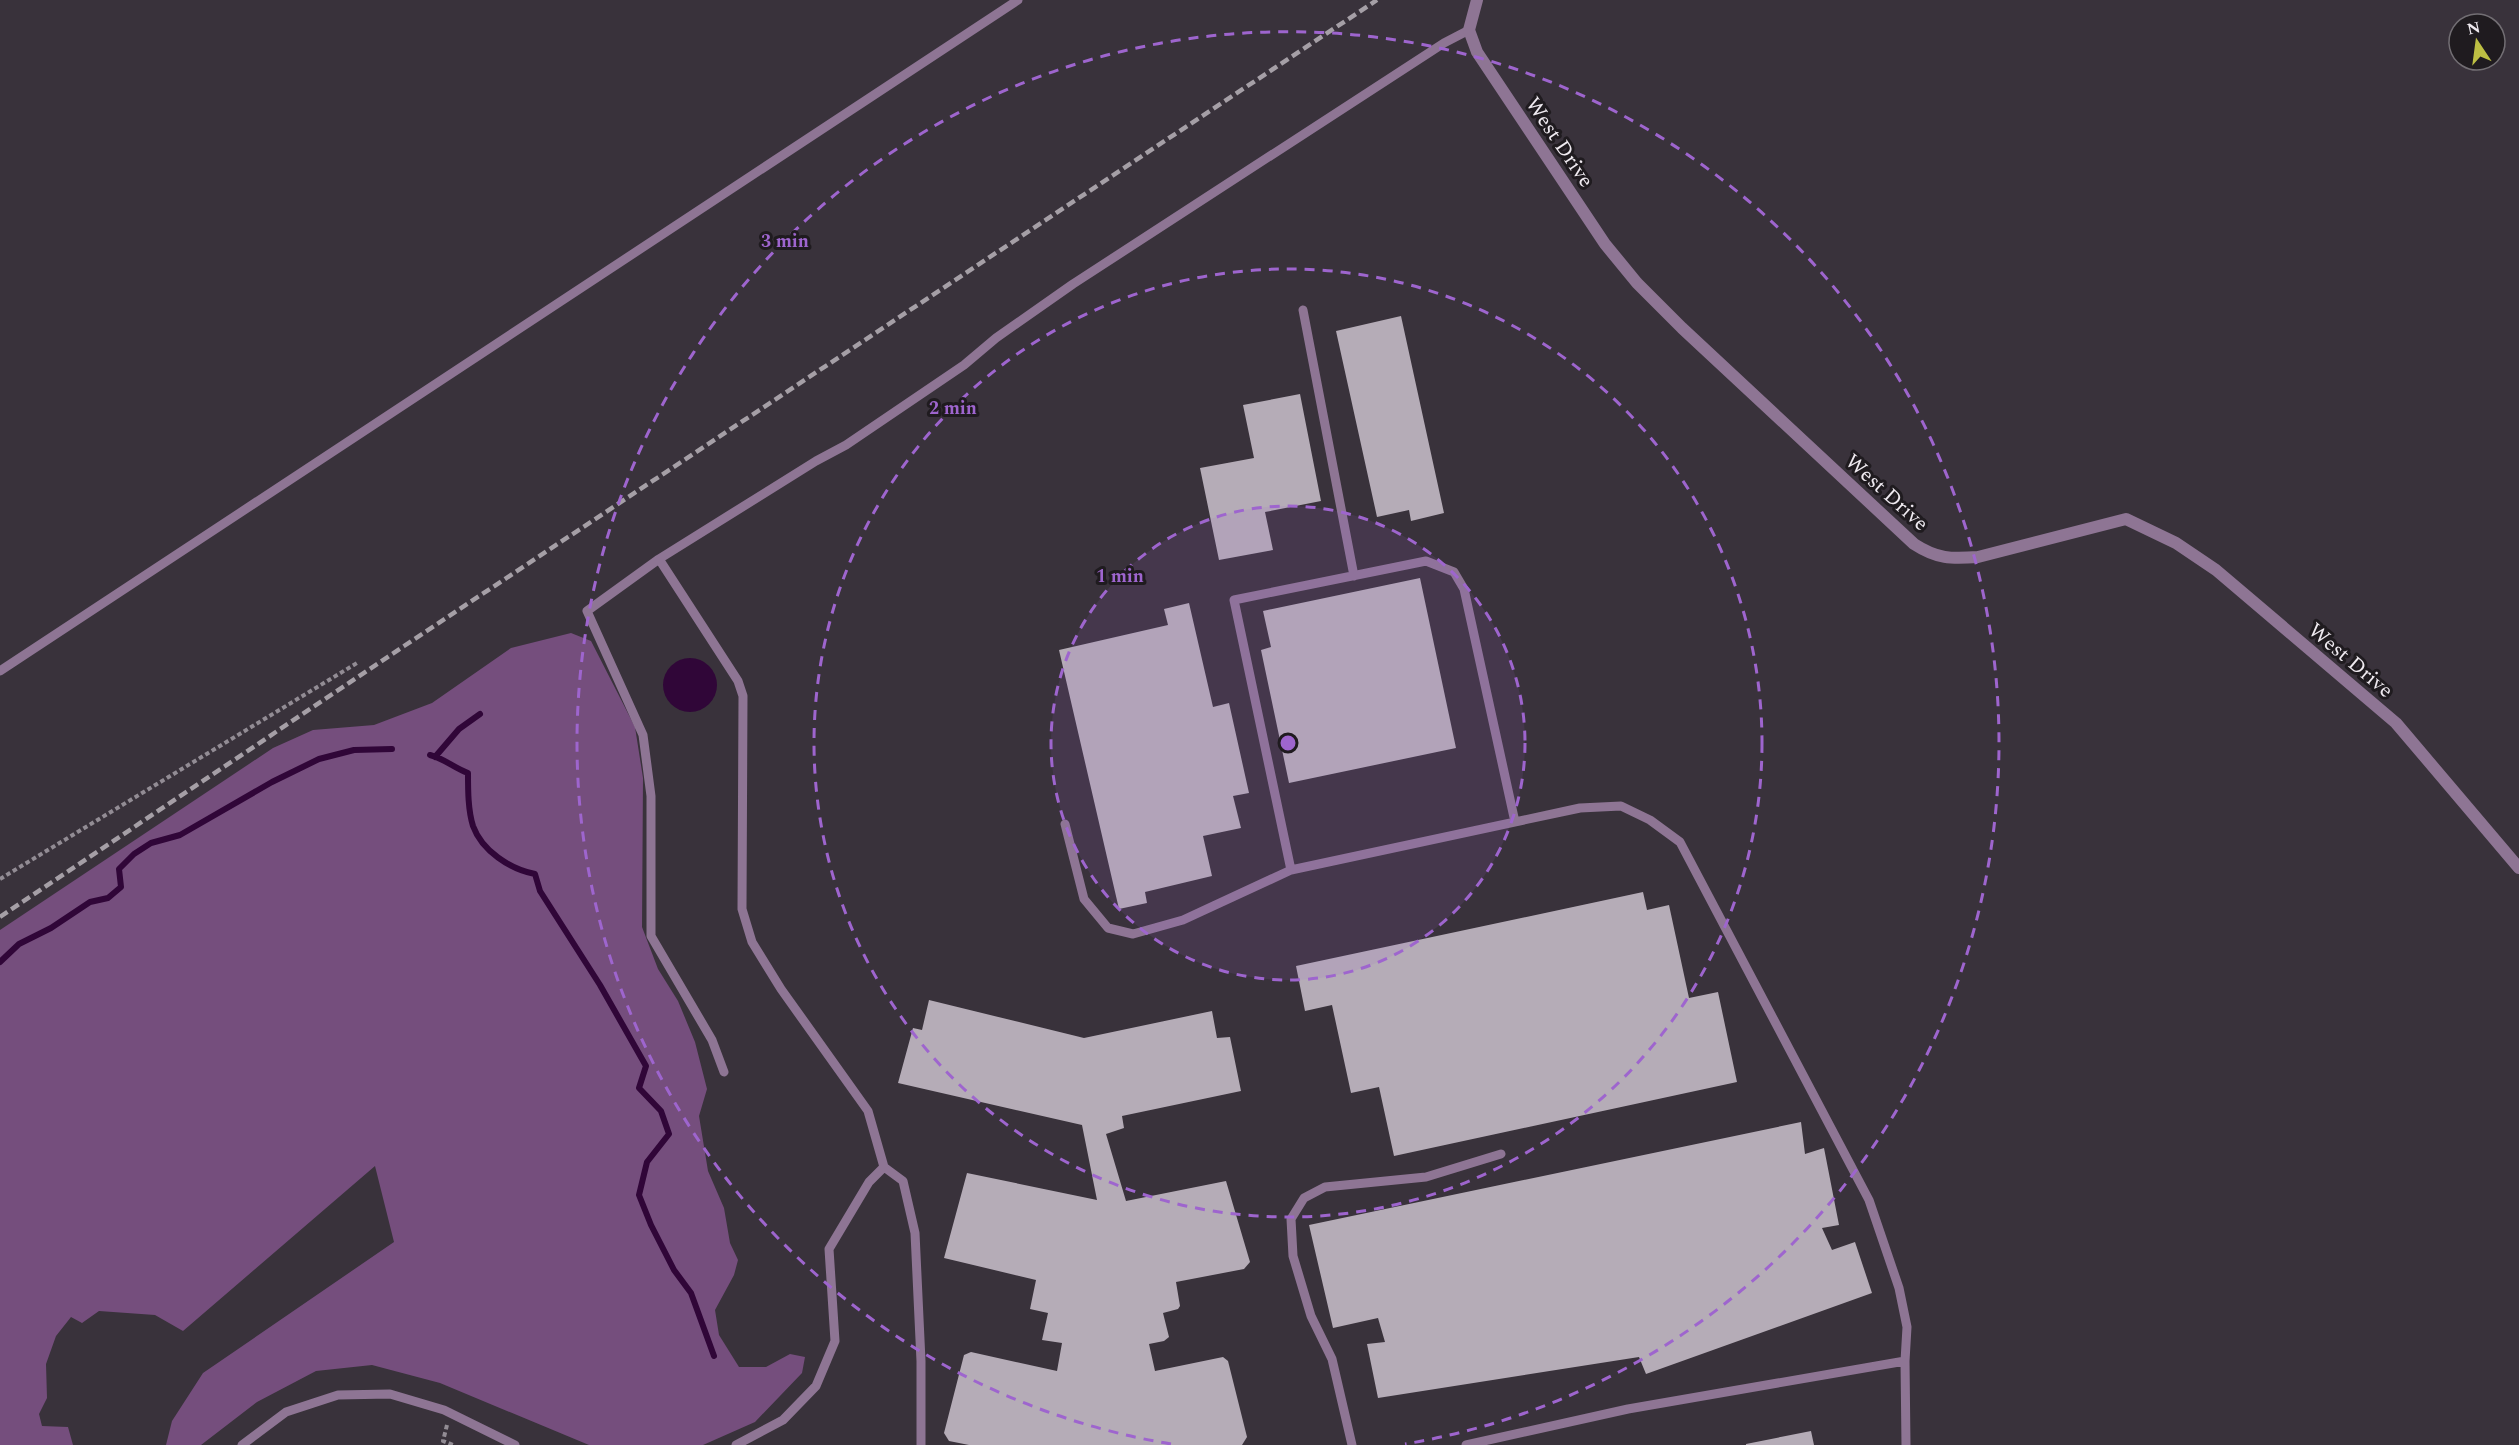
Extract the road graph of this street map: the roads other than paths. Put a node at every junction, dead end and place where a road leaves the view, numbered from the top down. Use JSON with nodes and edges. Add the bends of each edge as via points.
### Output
{"nodes":[{"id":1,"x":1018,"y":0,"type":"edge"},
{"id":2,"x":1477,"y":0,"type":"edge"},
{"id":3,"x":1469,"y":30,"type":"junction"},
{"id":4,"x":1303,"y":310,"type":"dead end"},
{"id":5,"x":659,"y":559,"type":"junction"},
{"id":6,"x":1354,"y":576,"type":"junction"},
{"id":7,"x":0,"y":671,"type":"edge"},
{"id":8,"x":1515,"y":822,"type":"junction"},
{"id":9,"x":1065,"y":824,"type":"dead end"},
{"id":10,"x":2519,"y":868,"type":"edge"},
{"id":11,"x":1290,"y":870,"type":"junction"},
{"id":12,"x":724,"y":1072,"type":"dead end"},
{"id":13,"x":1501,"y":1154,"type":"dead end"},
{"id":14,"x":884,"y":1167,"type":"junction"},
{"id":15,"x":1905,"y":1361,"type":"junction"},
{"id":16,"x":242,"y":1445,"type":"edge"},
{"id":17,"x":515,"y":1445,"type":"edge"},
{"id":18,"x":736,"y":1445,"type":"edge"},
{"id":19,"x":921,"y":1445,"type":"edge"},
{"id":20,"x":1352,"y":1445,"type":"edge"},
{"id":21,"x":1466,"y":1445,"type":"edge"},
{"id":22,"x":1906,"y":1445,"type":"edge"}],
"edges":[{"from":1,"to":7,"type":"lane"},
{"from":2,"to":3,"type":"street"},
{"from":3,"to":5,"type":"lane","via":[[1083,278],[846,445]]},
{"from":3,"to":10,"type":"street","name":"West Drive","via":[[1477,52],[1533,138],[1605,244],[1637,283],[1914,544],[1931,555],[1978,557],[2126,519],[2176,543],[2216,570],[2396,723]]},
{"from":4,"to":6,"type":"lane"},
{"from":5,"to":12,"type":"lane","via":[[587,611],[643,735],[651,796],[651,936],[712,1041]]},
{"from":5,"to":14,"type":"lane","via":[[738,681],[743,696],[742,909],[752,942],[868,1111]]},
{"from":6,"to":8,"type":"lane","via":[[1426,561],[1454,572],[1464,589]]},
{"from":6,"to":11,"type":"lane","via":[[1234,600]]},
{"from":8,"to":11,"type":"lane"},
{"from":8,"to":15,"type":"lane","via":[[1580,808],[1621,806],[1650,820],[1680,842],[1869,1200],[1899,1288],[1907,1327]]},
{"from":9,"to":11,"type":"lane","via":[[1084,899],[1108,928],[1133,934],[1183,920]]},
{"from":13,"to":20,"type":"lane","via":[[1426,1177],[1325,1187],[1304,1198],[1291,1219],[1293,1256],[1311,1316],[1332,1359]]},
{"from":14,"to":18,"type":"lane","via":[[869,1182],[829,1249],[834,1341],[816,1386],[783,1420]]},
{"from":14,"to":19,"type":"lane","via":[[903,1181],[915,1233]]},
{"from":15,"to":21,"type":"lane","via":[[1628,1409]]},
{"from":15,"to":22,"type":"lane"},
{"from":16,"to":17,"type":"lane","via":[[286,1412],[338,1395],[390,1394],[450,1413]]}]}
